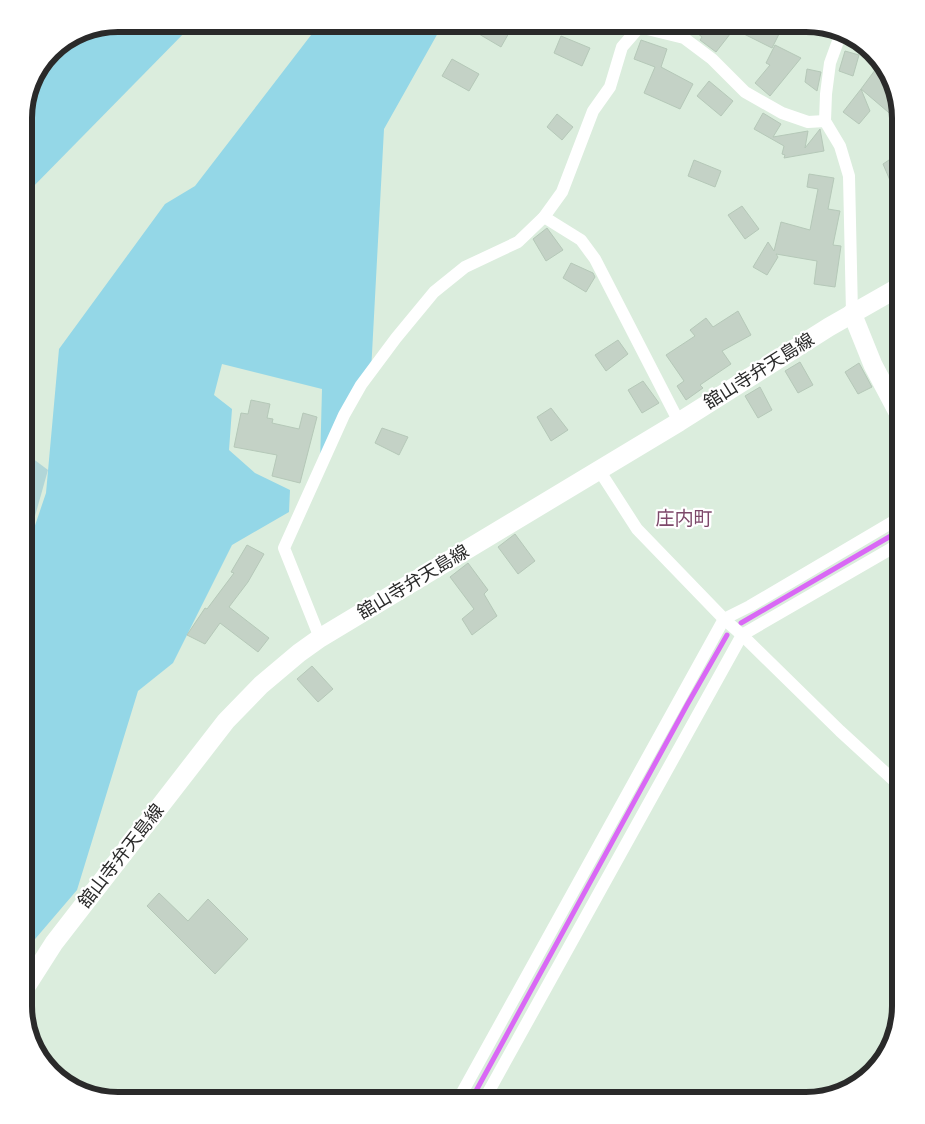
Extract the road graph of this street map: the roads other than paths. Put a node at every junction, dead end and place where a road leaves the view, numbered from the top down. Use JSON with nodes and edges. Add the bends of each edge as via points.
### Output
{"nodes":[{"id":1,"x":635,"y":33,"type":"edge"},
{"id":2,"x":665,"y":33,"type":"edge"},
{"id":3,"x":839,"y":39,"type":"edge"},
{"id":4,"x":825,"y":121,"type":"junction"},
{"id":5,"x":544,"y":217,"type":"junction"},
{"id":6,"x":892,"y":291,"type":"edge"},
{"id":7,"x":852,"y":313,"type":"junction"},
{"id":8,"x":892,"y":401,"type":"edge"},
{"id":9,"x":678,"y":422,"type":"junction"},
{"id":10,"x":599,"y":470,"type":"junction"},
{"id":11,"x":892,"y":522,"type":"edge"},
{"id":12,"x":892,"y":548,"type":"edge"},
{"id":13,"x":724,"y":619,"type":"junction"},
{"id":14,"x":742,"y":635,"type":"junction"},
{"id":15,"x":320,"y":638,"type":"junction"},
{"id":16,"x":892,"y":779,"type":"edge"},
{"id":17,"x":32,"y":977,"type":"edge"},
{"id":18,"x":462,"y":1092,"type":"edge"},
{"id":19,"x":488,"y":1092,"type":"edge"}],
"edges":[{"from":1,"to":5,"type":"street","via":[[622,47],[610,87],[593,111],[562,192]]},
{"from":2,"to":4,"type":"street","via":[[684,38],[712,59],[745,92],[808,122]]},
{"from":3,"to":4,"type":"street","via":[[830,64]]},
{"from":4,"to":7,"type":"street","via":[[840,146],[849,176]]},
{"from":5,"to":9,"type":"street","via":[[581,240],[595,259]]},
{"from":5,"to":15,"type":"street","via":[[518,242],[465,267],[434,292],[361,385],[344,415],[284,548]]},
{"from":6,"to":7,"type":"main road","name":"舘山寺弁天島線"},
{"from":7,"to":8,"type":"main road"},
{"from":7,"to":9,"type":"main road","name":"舘山寺弁天島線"},
{"from":9,"to":10,"type":"main road","name":"舘山寺弁天島線"},
{"from":10,"to":13,"type":"street","via":[[637,529]]},
{"from":10,"to":15,"type":"main road","name":"舘山寺弁天島線"},
{"from":11,"to":13,"type":"street"},
{"from":12,"to":14,"type":"street"},
{"from":13,"to":14,"type":"street"},
{"from":13,"to":18,"type":"street"},
{"from":14,"to":16,"type":"street"},
{"from":14,"to":19,"type":"street"},
{"from":15,"to":17,"type":"main road","name":"舘山寺弁天島線","via":[[261,685],[226,721],[54,943]]}]}
